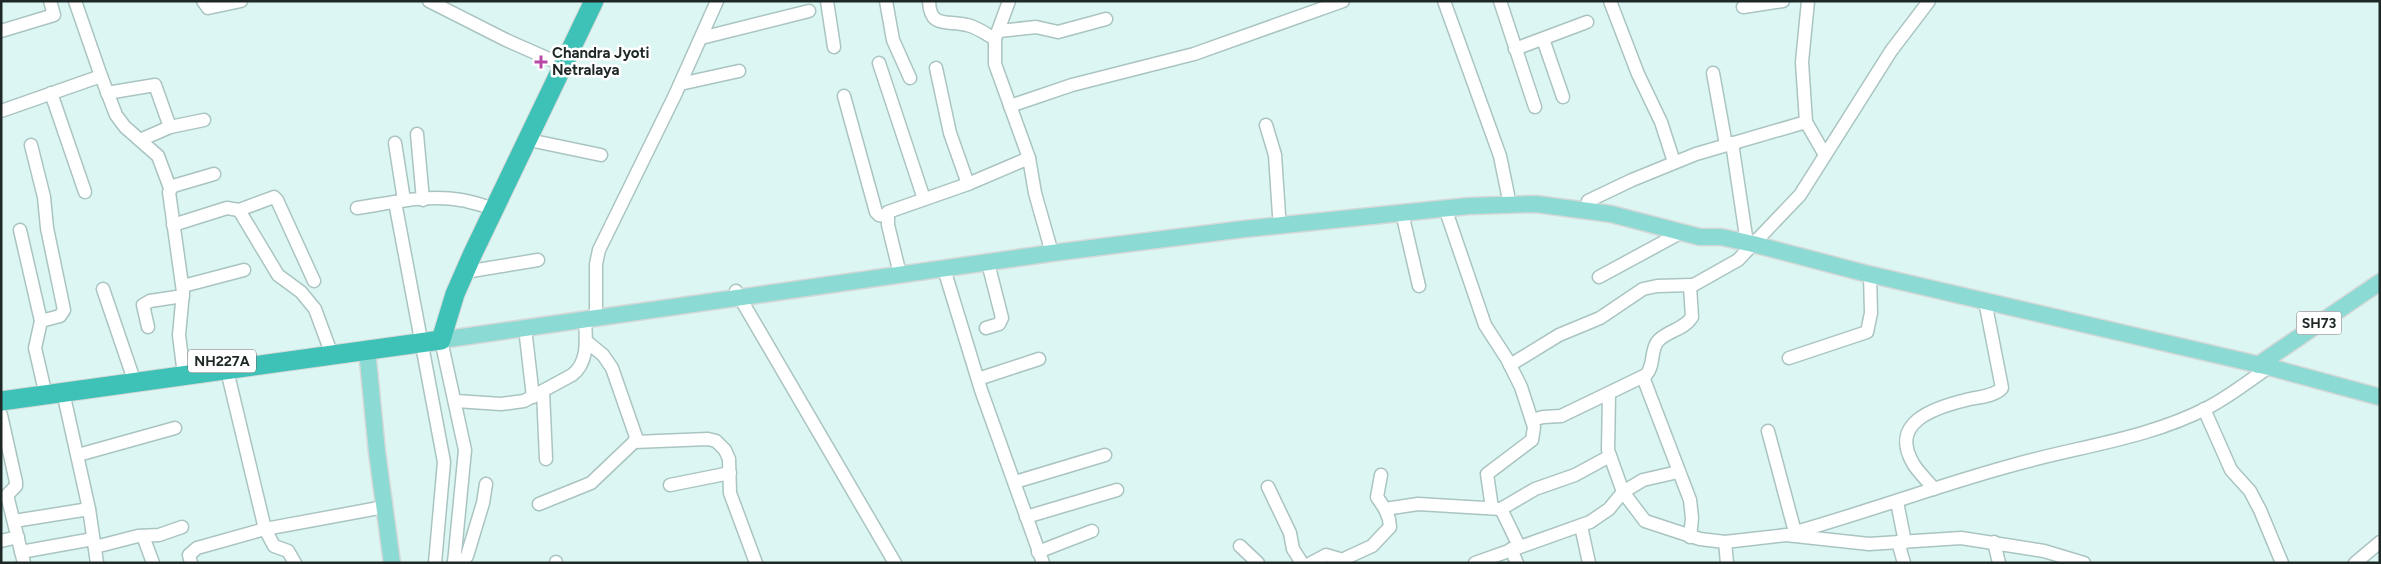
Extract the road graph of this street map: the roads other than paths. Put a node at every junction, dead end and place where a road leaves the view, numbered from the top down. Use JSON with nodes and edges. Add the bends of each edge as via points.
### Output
{"nodes":[{"id":1,"x":50,"y":1,"type":"edge"},
{"id":2,"x":75,"y":1,"type":"edge"},
{"id":3,"x":204,"y":1,"type":"edge"},
{"id":4,"x":241,"y":1,"type":"edge"},
{"id":5,"x":429,"y":1,"type":"edge"},
{"id":6,"x":594,"y":1,"type":"edge"},
{"id":7,"x":716,"y":1,"type":"edge"},
{"id":8,"x":827,"y":1,"type":"edge"},
{"id":9,"x":886,"y":1,"type":"edge"},
{"id":10,"x":929,"y":1,"type":"edge"},
{"id":11,"x":1009,"y":1,"type":"edge"},
{"id":12,"x":1343,"y":1,"type":"edge"},
{"id":13,"x":1444,"y":1,"type":"edge"},
{"id":14,"x":1500,"y":1,"type":"edge"},
{"id":15,"x":1610,"y":1,"type":"edge"},
{"id":16,"x":1783,"y":1,"type":"edge"},
{"id":17,"x":1808,"y":1,"type":"edge"},
{"id":18,"x":1929,"y":1,"type":"edge"},
{"id":19,"x":1744,"y":7,"type":"dead end"},
{"id":20,"x":809,"y":11,"type":"dead end"},
{"id":21,"x":1106,"y":19,"type":"dead end"},
{"id":22,"x":1588,"y":22,"type":"dead end"},
{"id":23,"x":1,"y":32,"type":"edge"},
{"id":24,"x":997,"y":35,"type":"junction"},
{"id":25,"x":701,"y":38,"type":"junction"},
{"id":26,"x":1543,"y":39,"type":"junction"},
{"id":27,"x":834,"y":47,"type":"dead end"},
{"id":28,"x":1515,"y":49,"type":"junction"},
{"id":29,"x":879,"y":63,"type":"dead end"},
{"id":30,"x":565,"y":66,"type":"junction"},
{"id":31,"x":936,"y":68,"type":"dead end"},
{"id":32,"x":740,"y":71,"type":"dead end"},
{"id":33,"x":1712,"y":74,"type":"dead end"},
{"id":34,"x":101,"y":76,"type":"junction"},
{"id":35,"x":910,"y":78,"type":"dead end"},
{"id":36,"x":680,"y":84,"type":"junction"},
{"id":37,"x":51,"y":93,"type":"junction"},
{"id":38,"x":107,"y":93,"type":"junction"},
{"id":39,"x":844,"y":96,"type":"dead end"},
{"id":40,"x":1563,"y":97,"type":"dead end"},
{"id":41,"x":1010,"y":106,"type":"junction"},
{"id":42,"x":1535,"y":106,"type":"dead end"},
{"id":43,"x":1,"y":111,"type":"edge"},
{"id":44,"x":204,"y":120,"type":"dead end"},
{"id":45,"x":1806,"y":122,"type":"junction"},
{"id":46,"x":1266,"y":124,"type":"dead end"},
{"id":47,"x":170,"y":128,"type":"junction"},
{"id":48,"x":417,"y":134,"type":"dead end"},
{"id":49,"x":140,"y":140,"type":"junction"},
{"id":50,"x":529,"y":140,"type":"junction"},
{"id":51,"x":394,"y":143,"type":"dead end"},
{"id":52,"x":1729,"y":144,"type":"junction"},
{"id":53,"x":31,"y":145,"type":"dead end"},
{"id":54,"x":601,"y":155,"type":"dead end"},
{"id":55,"x":1826,"y":155,"type":"junction"},
{"id":56,"x":1030,"y":158,"type":"junction"},
{"id":57,"x":1674,"y":162,"type":"junction"},
{"id":58,"x":214,"y":174,"type":"dead end"},
{"id":59,"x":968,"y":184,"type":"junction"},
{"id":60,"x":170,"y":188,"type":"junction"},
{"id":61,"x":84,"y":192,"type":"dead end"},
{"id":62,"x":1508,"y":195,"type":"junction"},
{"id":63,"x":924,"y":199,"type":"junction"},
{"id":64,"x":424,"y":200,"type":"junction"},
{"id":65,"x":400,"y":201,"type":"junction"},
{"id":66,"x":1588,"y":201,"type":"junction"},
{"id":67,"x":357,"y":208,"type":"dead end"},
{"id":68,"x":1445,"y":208,"type":"junction"},
{"id":69,"x":495,"y":209,"type":"junction"},
{"id":70,"x":239,"y":210,"type":"junction"},
{"id":71,"x":1402,"y":213,"type":"junction"},
{"id":72,"x":1279,"y":215,"type":"junction"},
{"id":73,"x":886,"y":216,"type":"junction"},
{"id":74,"x":173,"y":225,"type":"junction"},
{"id":75,"x":20,"y":230,"type":"dead end"},
{"id":76,"x":1682,"y":232,"type":"junction"},
{"id":77,"x":1721,"y":237,"type":"junction"},
{"id":78,"x":1750,"y":244,"type":"junction"},
{"id":79,"x":1051,"y":248,"type":"junction"},
{"id":80,"x":538,"y":260,"type":"dead end"},
{"id":81,"x":988,"y":263,"type":"junction"},
{"id":82,"x":898,"y":266,"type":"junction"},
{"id":83,"x":944,"y":269,"type":"junction"},
{"id":84,"x":244,"y":270,"type":"dead end"},
{"id":85,"x":465,"y":272,"type":"junction"},
{"id":86,"x":1870,"y":274,"type":"junction"},
{"id":87,"x":1599,"y":277,"type":"dead end"},
{"id":88,"x":314,"y":281,"type":"dead end"},
{"id":89,"x":2380,"y":282,"type":"edge"},
{"id":90,"x":1692,"y":285,"type":"junction"},
{"id":91,"x":1419,"y":286,"type":"dead end"},
{"id":92,"x":103,"y":289,"type":"dead end"},
{"id":93,"x":183,"y":291,"type":"junction"},
{"id":94,"x":738,"y":294,"type":"junction"},
{"id":95,"x":1986,"y":301,"type":"junction"},
{"id":96,"x":591,"y":315,"type":"junction"},
{"id":97,"x":41,"y":321,"type":"junction"},
{"id":98,"x":148,"y":327,"type":"dead end"},
{"id":99,"x":525,"y":328,"type":"junction"},
{"id":100,"x":986,"y":328,"type":"dead end"},
{"id":101,"x":442,"y":336,"type":"junction"},
{"id":102,"x":419,"y":339,"type":"junction"},
{"id":103,"x":586,"y":341,"type":"junction"},
{"id":104,"x":329,"y":347,"type":"junction"},
{"id":105,"x":367,"y":350,"type":"junction"},
{"id":106,"x":1789,"y":358,"type":"dead end"},
{"id":107,"x":1039,"y":360,"type":"dead end"},
{"id":108,"x":226,"y":365,"type":"junction"},
{"id":109,"x":1510,"y":365,"type":"junction"},
{"id":110,"x":2263,"y":366,"type":"junction"},
{"id":111,"x":183,"y":367,"type":"junction"},
{"id":112,"x":132,"y":374,"type":"junction"},
{"id":113,"x":1643,"y":377,"type":"junction"},
{"id":114,"x":978,"y":378,"type":"junction"},
{"id":115,"x":44,"y":387,"type":"junction"},
{"id":116,"x":1,"y":392,"type":"edge"},
{"id":117,"x":63,"y":392,"type":"junction"},
{"id":118,"x":538,"y":394,"type":"junction"},
{"id":119,"x":1608,"y":395,"type":"junction"},
{"id":120,"x":2379,"y":396,"type":"edge"},
{"id":121,"x":1,"y":401,"type":"edge"},
{"id":122,"x":456,"y":401,"type":"junction"},
{"id":123,"x":2204,"y":409,"type":"junction"},
{"id":124,"x":1,"y":415,"type":"edge"},
{"id":125,"x":1532,"y":420,"type":"junction"},
{"id":126,"x":175,"y":428,"type":"dead end"},
{"id":127,"x":1768,"y":431,"type":"dead end"},
{"id":128,"x":634,"y":442,"type":"junction"},
{"id":129,"x":78,"y":455,"type":"junction"},
{"id":130,"x":1105,"y":455,"type":"dead end"},
{"id":131,"x":1610,"y":456,"type":"junction"},
{"id":132,"x":546,"y":459,"type":"dead end"},
{"id":133,"x":1678,"y":472,"type":"junction"},
{"id":134,"x":730,"y":473,"type":"junction"},
{"id":135,"x":1380,"y":475,"type":"dead end"},
{"id":136,"x":1015,"y":482,"type":"junction"},
{"id":137,"x":486,"y":484,"type":"dead end"},
{"id":138,"x":670,"y":485,"type":"dead end"},
{"id":139,"x":1268,"y":487,"type":"dead end"},
{"id":140,"x":1934,"y":489,"type":"junction"},
{"id":141,"x":1117,"y":490,"type":"dead end"},
{"id":142,"x":1623,"y":492,"type":"junction"},
{"id":143,"x":1897,"y":502,"type":"junction"},
{"id":144,"x":539,"y":504,"type":"dead end"},
{"id":145,"x":384,"y":507,"type":"junction"},
{"id":146,"x":1497,"y":508,"type":"junction"},
{"id":147,"x":89,"y":509,"type":"junction"},
{"id":148,"x":1385,"y":509,"type":"junction"},
{"id":149,"x":1026,"y":517,"type":"junction"},
{"id":150,"x":14,"y":521,"type":"junction"},
{"id":151,"x":1581,"y":526,"type":"junction"},
{"id":152,"x":182,"y":527,"type":"dead end"},
{"id":153,"x":264,"y":529,"type":"junction"},
{"id":154,"x":1092,"y":531,"type":"dead end"},
{"id":155,"x":1791,"y":533,"type":"junction"},
{"id":156,"x":143,"y":536,"type":"junction"},
{"id":157,"x":18,"y":538,"type":"junction"},
{"id":158,"x":1690,"y":538,"type":"junction"},
{"id":159,"x":1,"y":541,"type":"edge"},
{"id":160,"x":1725,"y":542,"type":"junction"},
{"id":161,"x":1901,"y":542,"type":"junction"},
{"id":162,"x":1994,"y":542,"type":"junction"},
{"id":163,"x":2380,"y":542,"type":"edge"},
{"id":164,"x":94,"y":543,"type":"junction"},
{"id":165,"x":1240,"y":546,"type":"dead end"},
{"id":166,"x":1515,"y":548,"type":"junction"},
{"id":167,"x":22,"y":557,"type":"edge"},
{"id":168,"x":1040,"y":557,"type":"edge"},
{"id":169,"x":454,"y":562,"type":"edge"},
{"id":170,"x":97,"y":563,"type":"edge"},
{"id":171,"x":153,"y":563,"type":"edge"},
{"id":172,"x":191,"y":563,"type":"edge"},
{"id":173,"x":295,"y":563,"type":"edge"},
{"id":174,"x":392,"y":563,"type":"edge"},
{"id":175,"x":435,"y":563,"type":"edge"},
{"id":176,"x":756,"y":563,"type":"edge"},
{"id":177,"x":895,"y":563,"type":"edge"},
{"id":178,"x":1258,"y":563,"type":"edge"},
{"id":179,"x":1302,"y":563,"type":"edge"},
{"id":180,"x":1311,"y":563,"type":"edge"},
{"id":181,"x":1475,"y":563,"type":"edge"},
{"id":182,"x":1516,"y":563,"type":"edge"},
{"id":183,"x":1589,"y":563,"type":"edge"},
{"id":184,"x":1727,"y":563,"type":"edge"},
{"id":185,"x":1904,"y":563,"type":"edge"},
{"id":186,"x":1999,"y":563,"type":"edge"},
{"id":187,"x":2084,"y":563,"type":"edge"},
{"id":188,"x":2282,"y":563,"type":"edge"},
{"id":189,"x":2355,"y":563,"type":"edge"}],
"edges":[{"from":1,"to":23,"type":"street","via":[[54,15]]},
{"from":2,"to":34,"type":"street"},
{"from":3,"to":4,"type":"street","via":[[208,8]]},
{"from":5,"to":30,"type":"street"},
{"from":6,"to":30,"type":"highway"},
{"from":7,"to":25,"type":"street"},
{"from":8,"to":27,"type":"street"},
{"from":9,"to":35,"type":"street","via":[[893,40]]},
{"from":10,"to":24,"type":"street","via":[[933,18],[944,23],[966,24]]},
{"from":11,"to":24,"type":"street"},
{"from":12,"to":41,"type":"street","via":[[1194,54],[1072,85]]},
{"from":13,"to":62,"type":"street","via":[[1500,156]]},
{"from":14,"to":28,"type":"street"},
{"from":15,"to":57,"type":"street","via":[[1638,74],[1661,122]]},
{"from":16,"to":19,"type":"street"},
{"from":17,"to":45,"type":"street","via":[[1802,62]]},
{"from":18,"to":55,"type":"street","via":[[1892,51]]},
{"from":20,"to":25,"type":"street"},
{"from":21,"to":24,"type":"street","via":[[1058,32],[1036,27]]},
{"from":22,"to":26,"type":"street"},
{"from":24,"to":41,"type":"street","via":[[996,64]]},
{"from":25,"to":36,"type":"street"},
{"from":26,"to":28,"type":"street"},
{"from":26,"to":40,"type":"street"},
{"from":28,"to":42,"type":"street"},
{"from":29,"to":63,"type":"street"},
{"from":30,"to":50,"type":"highway"},
{"from":31,"to":59,"type":"street","via":[[950,133]]},
{"from":32,"to":36,"type":"street"},
{"from":33,"to":52,"type":"street"},
{"from":34,"to":37,"type":"street"},
{"from":34,"to":38,"type":"street"},
{"from":36,"to":96,"type":"street","via":[[599,250]]},
{"from":37,"to":43,"type":"street"},
{"from":37,"to":61,"type":"street"},
{"from":38,"to":47,"type":"street","via":[[155,85]]},
{"from":38,"to":49,"type":"street","via":[[121,122]]},
{"from":39,"to":73,"type":"street","via":[[876,212]]},
{"from":41,"to":56,"type":"street"},
{"from":44,"to":47,"type":"street"},
{"from":45,"to":52,"type":"street"},
{"from":45,"to":55,"type":"street"},
{"from":46,"to":72,"type":"street","via":[[1275,156]]},
{"from":47,"to":49,"type":"street"},
{"from":48,"to":64,"type":"street"},
{"from":49,"to":60,"type":"street","via":[[158,156]]},
{"from":50,"to":54,"type":"street"},
{"from":50,"to":69,"type":"highway"},
{"from":51,"to":65,"type":"street"},
{"from":52,"to":57,"type":"street"},
{"from":52,"to":78,"type":"street"},
{"from":53,"to":97,"type":"street","via":[[44,197],[46,225],[64,310],[60,316]]},
{"from":55,"to":78,"type":"street","via":[[1800,195]]},
{"from":56,"to":59,"type":"street"},
{"from":56,"to":79,"type":"street","via":[[1035,193]]},
{"from":57,"to":66,"type":"street"},
{"from":58,"to":60,"type":"street"},
{"from":59,"to":63,"type":"street"},
{"from":60,"to":74,"type":"street"},
{"from":62,"to":66,"type":"main road","via":[[1557,196]]},
{"from":62,"to":72,"type":"main road","via":[[1456,197]]},
{"from":63,"to":73,"type":"street","via":[[891,210]]},
{"from":64,"to":65,"type":"street"},
{"from":64,"to":69,"type":"street","via":[[461,200]]},
{"from":65,"to":67,"type":"street"},
{"from":65,"to":102,"type":"street"},
{"from":66,"to":77,"type":"main road","via":[[1684,222],[1706,228]]},
{"from":68,"to":71,"type":"main road"},
{"from":68,"to":76,"type":"main road","via":[[1510,204],[1564,207],[1611,214]]},
{"from":68,"to":109,"type":"street","via":[[1485,324]]},
{"from":69,"to":85,"type":"highway"},
{"from":70,"to":74,"type":"street","via":[[227,208]]},
{"from":70,"to":88,"type":"street","via":[[271,197],[277,200]]},
{"from":70,"to":104,"type":"street","via":[[278,275],[301,292],[315,309]]},
{"from":71,"to":79,"type":"main road"},
{"from":71,"to":91,"type":"street"},
{"from":72,"to":79,"type":"main road"},
{"from":73,"to":82,"type":"street"},
{"from":74,"to":93,"type":"street"},
{"from":75,"to":97,"type":"street"},
{"from":76,"to":77,"type":"main road","via":[[1700,237]]},
{"from":76,"to":87,"type":"street"},
{"from":77,"to":78,"type":"main road"},
{"from":78,"to":86,"type":"main road"},
{"from":78,"to":90,"type":"street","via":[[1730,266]]},
{"from":79,"to":81,"type":"main road"},
{"from":79,"to":82,"type":"main road"},
{"from":80,"to":85,"type":"street"},
{"from":81,"to":83,"type":"main road"},
{"from":81,"to":100,"type":"street","via":[[1002,318],[999,324]]},
{"from":82,"to":94,"type":"main road"},
{"from":83,"to":94,"type":"main road"},
{"from":83,"to":114,"type":"street"},
{"from":84,"to":93,"type":"street"},
{"from":85,"to":101,"type":"highway"},
{"from":86,"to":95,"type":"main road"},
{"from":86,"to":106,"type":"street","via":[[1871,313],[1867,332]]},
{"from":89,"to":110,"type":"main road","number":"SH73"},
{"from":90,"to":109,"type":"street","via":[[1643,289],[1600,318],[1558,335]]},
{"from":90,"to":113,"type":"street","via":[[1689,290],[1692,318],[1686,325],[1660,339],[1651,369]]},
{"from":92,"to":112,"type":"street"},
{"from":93,"to":98,"type":"street","via":[[144,305]]},
{"from":93,"to":111,"type":"street","via":[[179,335]]},
{"from":94,"to":96,"type":"main road"},
{"from":94,"to":177,"type":"street"},
{"from":95,"to":110,"type":"main road"},
{"from":95,"to":140,"type":"street","via":[[2002,388],[1993,394],[1940,407],[1910,425],[1907,433],[1912,460]]},
{"from":96,"to":99,"type":"main road"},
{"from":96,"to":101,"type":"main road"},
{"from":96,"to":103,"type":"street"},
{"from":97,"to":115,"type":"street","via":[[35,348]]},
{"from":99,"to":101,"type":"main road"},
{"from":99,"to":118,"type":"street"},
{"from":101,"to":102,"type":"highway","number":"NH227A"},
{"from":101,"to":122,"type":"street"},
{"from":102,"to":104,"type":"highway","number":"NH227A"},
{"from":102,"to":105,"type":"highway","number":"NH227A"},
{"from":102,"to":175,"type":"street","via":[[444,462]]},
{"from":103,"to":118,"type":"street","via":[[579,370]]},
{"from":103,"to":128,"type":"street","via":[[603,355],[612,368],[635,434]]},
{"from":104,"to":108,"type":"highway","number":"NH227A"},
{"from":105,"to":108,"type":"highway","number":"NH227A"},
{"from":105,"to":145,"type":"main road"},
{"from":107,"to":114,"type":"street"},
{"from":108,"to":111,"type":"highway","number":"NH227A"},
{"from":108,"to":117,"type":"highway","number":"NH227A"},
{"from":108,"to":153,"type":"street"},
{"from":109,"to":125,"type":"street"},
{"from":110,"to":120,"type":"main road"},
{"from":110,"to":123,"type":"street"},
{"from":111,"to":112,"type":"highway","number":"NH227A"},
{"from":112,"to":115,"type":"highway","number":"NH227A"},
{"from":113,"to":119,"type":"street"},
{"from":113,"to":133,"type":"street"},
{"from":114,"to":136,"type":"street"},
{"from":115,"to":116,"type":"highway","number":"NH227A"},
{"from":117,"to":121,"type":"highway","number":"NH227A"},
{"from":117,"to":129,"type":"street"},
{"from":118,"to":122,"type":"street","via":[[524,402],[501,404]]},
{"from":118,"to":132,"type":"street"},
{"from":119,"to":125,"type":"street","via":[[1561,416]]},
{"from":119,"to":131,"type":"street","via":[[1607,444]]},
{"from":122,"to":169,"type":"street","via":[[465,450]]},
{"from":123,"to":140,"type":"street","via":[[2147,431],[2015,464]]},
{"from":123,"to":188,"type":"street","via":[[2230,470],[2250,491]]},
{"from":124,"to":150,"type":"street","via":[[16,482],[8,494]]},
{"from":125,"to":146,"type":"street","via":[[1532,440],[1487,474]]},
{"from":126,"to":129,"type":"street"},
{"from":127,"to":155,"type":"street"},
{"from":128,"to":134,"type":"street","via":[[713,439],[725,450]]},
{"from":128,"to":144,"type":"street","via":[[592,483]]},
{"from":129,"to":147,"type":"street"},
{"from":130,"to":136,"type":"street"},
{"from":131,"to":142,"type":"street"},
{"from":131,"to":146,"type":"street"},
{"from":133,"to":142,"type":"street","via":[[1643,480]]},
{"from":133,"to":158,"type":"street","via":[[1692,509]]},
{"from":134,"to":138,"type":"street"},
{"from":134,"to":176,"type":"street","via":[[733,501]]},
{"from":135,"to":148,"type":"street","via":[[1377,497]]},
{"from":136,"to":149,"type":"street"},
{"from":137,"to":169,"type":"street","via":[[466,556],[463,561]]},
{"from":139,"to":179,"type":"street"},
{"from":140,"to":143,"type":"street"},
{"from":141,"to":149,"type":"street"},
{"from":142,"to":151,"type":"street","via":[[1600,517]]},
{"from":142,"to":158,"type":"street","via":[[1645,520]]},
{"from":143,"to":155,"type":"street"},
{"from":143,"to":161,"type":"street"},
{"from":145,"to":153,"type":"street"},
{"from":145,"to":174,"type":"main road"},
{"from":146,"to":148,"type":"street","via":[[1418,504]]},
{"from":146,"to":166,"type":"street"},
{"from":147,"to":150,"type":"street"},
{"from":147,"to":164,"type":"street"},
{"from":148,"to":180,"type":"street","via":[[1390,527],[1372,546],[1343,560],[1326,555]]},
{"from":149,"to":168,"type":"street"},
{"from":150,"to":157,"type":"street"},
{"from":151,"to":166,"type":"street"},
{"from":151,"to":183,"type":"street"},
{"from":152,"to":156,"type":"street","via":[[159,535]]},
{"from":153,"to":172,"type":"street","via":[[197,548],[189,555]]},
{"from":153,"to":173,"type":"street","via":[[274,546],[288,551]]},
{"from":154,"to":168,"type":"street"},
{"from":155,"to":160,"type":"street"},
{"from":155,"to":161,"type":"street","via":[[1844,542]]},
{"from":156,"to":164,"type":"street"},
{"from":156,"to":171,"type":"street"},
{"from":157,"to":159,"type":"street"},
{"from":157,"to":167,"type":"street"},
{"from":158,"to":160,"type":"street"},
{"from":160,"to":184,"type":"street"},
{"from":161,"to":162,"type":"street","via":[[1945,538]]},
{"from":161,"to":185,"type":"street"},
{"from":162,"to":186,"type":"street"},
{"from":162,"to":187,"type":"street","via":[[2044,550]]},
{"from":163,"to":189,"type":"street"},
{"from":164,"to":167,"type":"street"},
{"from":164,"to":170,"type":"street"},
{"from":165,"to":178,"type":"street"},
{"from":166,"to":181,"type":"street"},
{"from":166,"to":182,"type":"street"}]}
